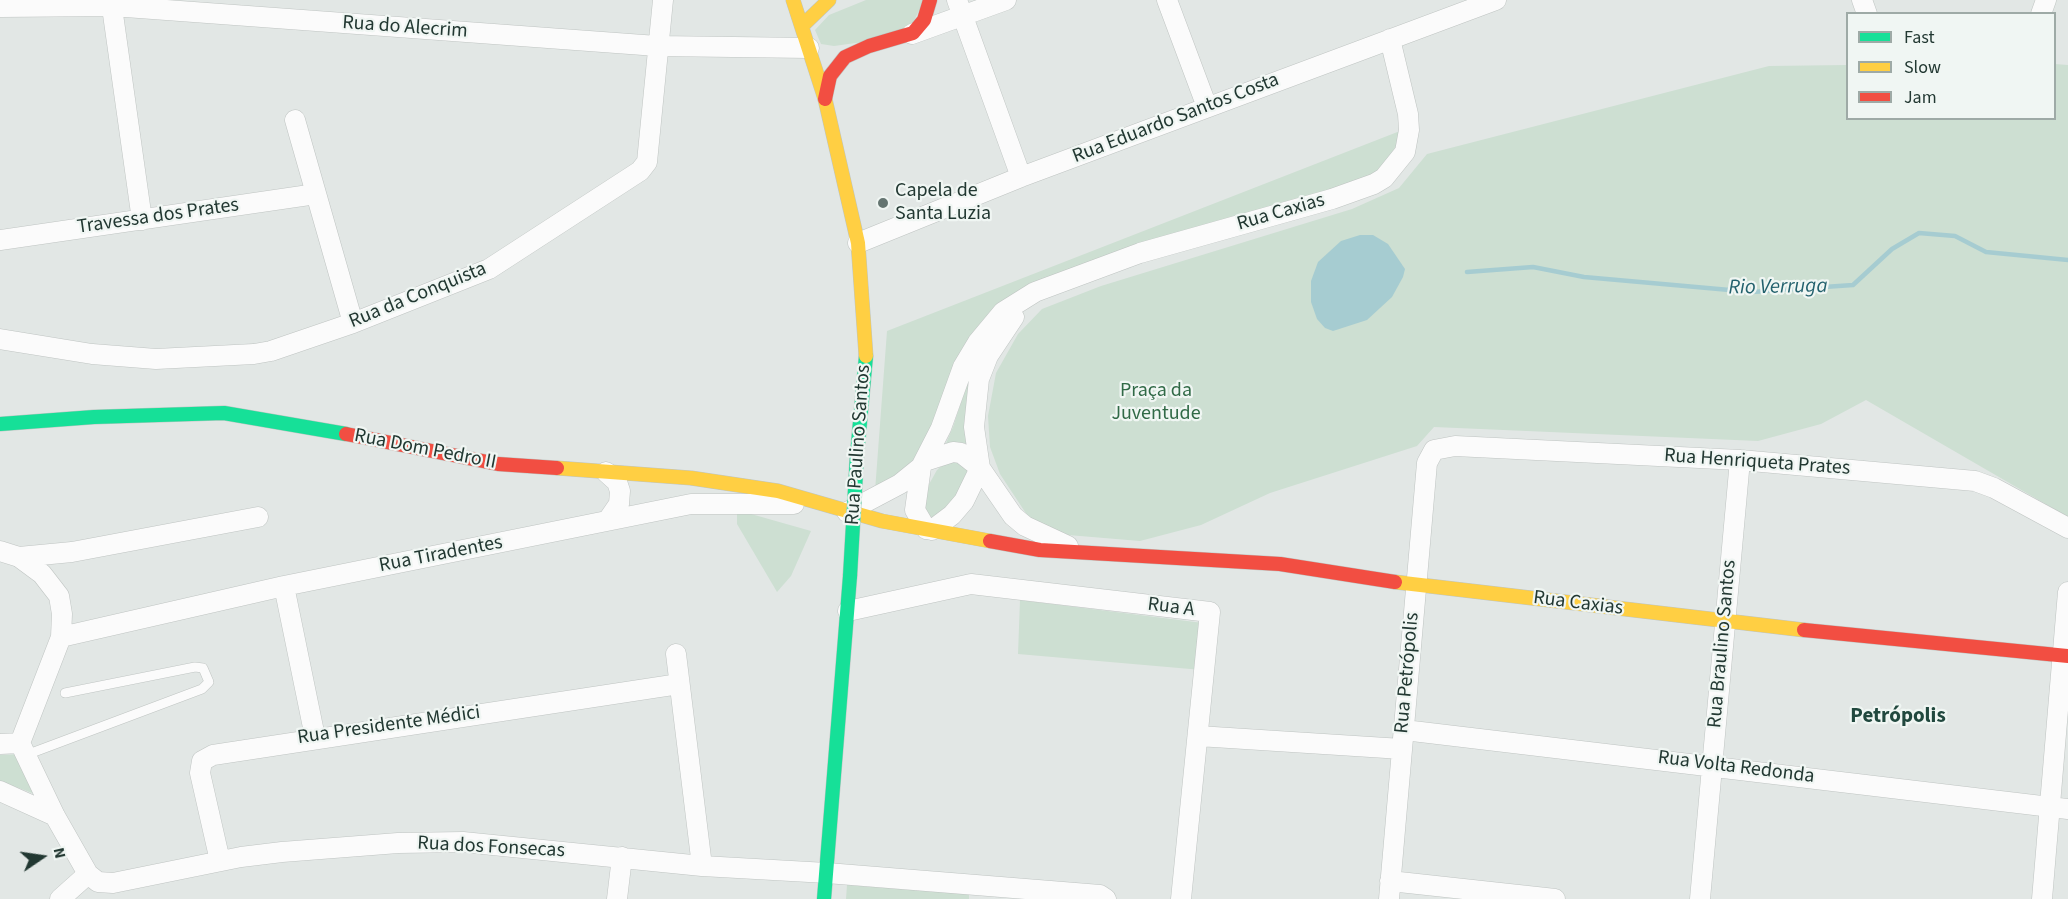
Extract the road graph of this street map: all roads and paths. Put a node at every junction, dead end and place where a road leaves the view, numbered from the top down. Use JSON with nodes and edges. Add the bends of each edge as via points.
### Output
{"nodes":[{"id":1,"x":663,"y":0,"type":"edge"},
{"id":2,"x":794,"y":0,"type":"edge"},
{"id":3,"x":829,"y":0,"type":"edge"},
{"id":4,"x":930,"y":0,"type":"edge"},
{"id":5,"x":1006,"y":0,"type":"edge"},
{"id":6,"x":1167,"y":0,"type":"edge"},
{"id":7,"x":1496,"y":0,"type":"edge"},
{"id":8,"x":111,"y":3,"type":"edge"},
{"id":9,"x":0,"y":8,"type":"edge"},
{"id":10,"x":960,"y":8,"type":"edge"},
{"id":11,"x":802,"y":26,"type":"junction"},
{"id":12,"x":901,"y":38,"type":"junction"},
{"id":13,"x":1390,"y":39,"type":"junction"},
{"id":14,"x":657,"y":46,"type":"junction"},
{"id":15,"x":869,"y":46,"type":"junction"},
{"id":16,"x":839,"y":47,"type":"dead end"},
{"id":17,"x":814,"y":48,"type":"junction"},
{"id":18,"x":825,"y":99,"type":"junction"},
{"id":19,"x":1207,"y":107,"type":"junction"},
{"id":20,"x":295,"y":120,"type":"dead end"},
{"id":21,"x":1021,"y":177,"type":"junction"},
{"id":22,"x":316,"y":194,"type":"junction"},
{"id":23,"x":142,"y":220,"type":"junction"},
{"id":24,"x":0,"y":240,"type":"edge"},
{"id":25,"x":858,"y":243,"type":"junction"},
{"id":26,"x":1035,"y":292,"type":"junction"},
{"id":27,"x":353,"y":322,"type":"junction"},
{"id":28,"x":0,"y":339,"type":"edge"},
{"id":29,"x":0,"y":424,"type":"edge"},
{"id":30,"x":1434,"y":450,"type":"joint"},
{"id":31,"x":1740,"y":460,"type":"junction"},
{"id":32,"x":923,"y":464,"type":"junction"},
{"id":33,"x":980,"y":468,"type":"junction"},
{"id":34,"x":606,"y":472,"type":"junction"},
{"id":35,"x":824,"y":505,"type":"junction"},
{"id":36,"x":847,"y":512,"type":"junction"},
{"id":37,"x":258,"y":517,"type":"dead end"},
{"id":38,"x":608,"y":520,"type":"junction"},
{"id":39,"x":2068,"y":528,"type":"edge"},
{"id":40,"x":929,"y":529,"type":"junction"},
{"id":41,"x":0,"y":551,"type":"edge"},
{"id":42,"x":1088,"y":553,"type":"junction"},
{"id":43,"x":19,"y":557,"type":"junction"},
{"id":44,"x":1416,"y":585,"type":"junction"},
{"id":45,"x":284,"y":586,"type":"junction"},
{"id":46,"x":2068,"y":592,"type":"edge"},
{"id":47,"x":848,"y":611,"type":"junction"},
{"id":48,"x":1725,"y":622,"type":"junction"},
{"id":49,"x":61,"y":637,"type":"junction"},
{"id":50,"x":676,"y":654,"type":"dead end"},
{"id":51,"x":2065,"y":656,"type":"edge"},
{"id":52,"x":679,"y":684,"type":"junction"},
{"id":53,"x":65,"y":693,"type":"dead end"},
{"id":54,"x":1198,"y":736,"type":"junction"},
{"id":55,"x":315,"y":737,"type":"junction"},
{"id":56,"x":1403,"y":740,"type":"junction"},
{"id":57,"x":0,"y":744,"type":"edge"},
{"id":58,"x":23,"y":749,"type":"junction"},
{"id":59,"x":1712,"y":765,"type":"junction"},
{"id":60,"x":0,"y":791,"type":"edge"},
{"id":61,"x":2059,"y":808,"type":"edge"},
{"id":62,"x":55,"y":816,"type":"junction"},
{"id":63,"x":622,"y":857,"type":"junction"},
{"id":64,"x":220,"y":861,"type":"junction"},
{"id":65,"x":702,"y":866,"type":"junction"},
{"id":66,"x":827,"y":873,"type":"junction"},
{"id":67,"x":88,"y":874,"type":"junction"},
{"id":68,"x":1389,"y":890,"type":"edge"},
{"id":69,"x":980,"y":892,"type":"edge"},
{"id":70,"x":60,"y":899,"type":"edge"},
{"id":71,"x":617,"y":899,"type":"edge"},
{"id":72,"x":824,"y":899,"type":"edge"},
{"id":73,"x":1106,"y":899,"type":"edge"},
{"id":74,"x":1181,"y":899,"type":"edge"},
{"id":75,"x":1556,"y":899,"type":"edge"},
{"id":76,"x":1700,"y":899,"type":"edge"},
{"id":77,"x":2042,"y":899,"type":"edge"}],
"edges":[{"from":1,"to":14,"type":"street","name":"Rua da Conquista"},
{"from":2,"to":11,"type":"street","name":"Rua Paulino Santos"},
{"from":3,"to":11,"type":"street"},
{"from":4,"to":12,"type":"street","via":[[921,27]]},
{"from":5,"to":10,"type":"street"},
{"from":6,"to":19,"type":"street"},
{"from":7,"to":13,"type":"street","name":"Rua Eduardo Santos Costa"},
{"from":8,"to":9,"type":"street","name":"Rua do Alecrim"},
{"from":8,"to":14,"type":"street","name":"Rua do Alecrim"},
{"from":8,"to":23,"type":"street"},
{"from":10,"to":12,"type":"street"},
{"from":10,"to":21,"type":"street"},
{"from":11,"to":17,"type":"street","name":"Rua Paulino Santos"},
{"from":12,"to":15,"type":"street"},
{"from":13,"to":19,"type":"street","name":"Rua Eduardo Santos Costa"},
{"from":13,"to":26,"type":"street","name":"Rua Caxias","via":[[1409,130],[1405,152],[1384,178],[1332,199],[1140,253]]},
{"from":14,"to":17,"type":"street","name":"Rua do Alecrim"},
{"from":14,"to":27,"type":"street","name":"Rua da Conquista","via":[[648,155],[640,171],[489,269]]},
{"from":15,"to":16,"type":"street"},
{"from":15,"to":18,"type":"street","via":[[845,57],[835,67]]},
{"from":17,"to":18,"type":"street","name":"Rua Paulino Santos"},
{"from":18,"to":25,"type":"street","name":"Rua Paulino Santos"},
{"from":19,"to":21,"type":"street","name":"Rua Eduardo Santos Costa"},
{"from":20,"to":22,"type":"street"},
{"from":21,"to":25,"type":"street","name":"Rua Eduardo Santos Costa"},
{"from":22,"to":23,"type":"street","name":"Travessa dos Prates"},
{"from":22,"to":27,"type":"street"},
{"from":23,"to":24,"type":"street","name":"Travessa dos Prates"},
{"from":25,"to":47,"type":"street","name":"Rua Paulino Santos","bridge":true,"via":[[867,355],[856,455]]},
{"from":26,"to":32,"type":"street","name":"Rua Caxias","via":[[1003,312],[978,342],[963,366],[941,429]]},
{"from":26,"to":33,"type":"street","name":"Rua Caxias","via":[[1003,330],[979,379],[974,416]]},
{"from":27,"to":28,"type":"street","name":"Rua da Conquista","via":[[271,351],[156,359]]},
{"from":29,"to":34,"type":"street","name":"Rua Dom Pedro II","via":[[224,412],[498,464]]},
{"from":30,"to":31,"type":"street","name":"Rua Henriqueta Prates","via":[[1455,446]]},
{"from":30,"to":44,"type":"street","name":"Rua Petrópolis","via":[[1428,463]]},
{"from":31,"to":39,"type":"street","name":"Rua Henriqueta Prates","via":[[1976,482]]},
{"from":31,"to":48,"type":"street","name":"Rua Braulino Santos"},
{"from":32,"to":33,"type":"street","via":[[957,452]]},
{"from":32,"to":36,"type":"street","name":"Rua Caxias","via":[[900,484]]},
{"from":32,"to":40,"type":"street","via":[[915,510]]},
{"from":33,"to":40,"type":"street","via":[[964,501]]},
{"from":33,"to":42,"type":"street","via":[[1013,516],[1025,526]]},
{"from":34,"to":35,"type":"street","name":"Rua Dom Pedro II","via":[[754,487]]},
{"from":34,"to":38,"type":"street","via":[[620,491],[619,504]]},
{"from":35,"to":36,"type":"street","name":"Rua Dom Pedro II"},
{"from":35,"to":38,"type":"street","name":"Rua Tiradentes","via":[[691,504]]},
{"from":36,"to":40,"type":"street","name":"Rua Dom Pedro II"},
{"from":37,"to":43,"type":"street","via":[[72,552]]},
{"from":38,"to":45,"type":"street","name":"Rua Tiradentes"},
{"from":40,"to":42,"type":"street","name":"Rua Caxias","via":[[1040,550]]},
{"from":41,"to":43,"type":"street"},
{"from":42,"to":44,"type":"street","name":"Rua Caxias","via":[[1280,564]]},
{"from":43,"to":49,"type":"street","via":[[55,588],[62,605]]},
{"from":44,"to":48,"type":"street","name":"Rua Caxias"},
{"from":44,"to":56,"type":"street","name":"Rua Petrópolis"},
{"from":45,"to":49,"type":"street","name":"Rua Tiradentes"},
{"from":45,"to":55,"type":"street"},
{"from":46,"to":51,"type":"street"},
{"from":47,"to":54,"type":"street","name":"Rua A","via":[[971,584],[1210,612]]},
{"from":47,"to":66,"type":"street","name":"Rua Paulino Santos"},
{"from":48,"to":51,"type":"street","name":"Rua Caxias"},
{"from":48,"to":59,"type":"street","name":"Rua Braulino Santos"},
{"from":49,"to":58,"type":"street"},
{"from":50,"to":52,"type":"street"},
{"from":51,"to":61,"type":"street"},
{"from":52,"to":55,"type":"street","name":"Rua Presidente Médici"},
{"from":52,"to":65,"type":"street"},
{"from":53,"to":58,"type":"lane","via":[[195,667],[203,668],[209,682],[202,689]]},
{"from":54,"to":56,"type":"street","name":"Rua Volta Redonda"},
{"from":54,"to":74,"type":"street","name":"Rua A"},
{"from":55,"to":64,"type":"street","name":"Rua Presidente Médici","via":[[213,754],[202,761],[200,772]]},
{"from":56,"to":59,"type":"street","name":"Rua Volta Redonda"},
{"from":56,"to":68,"type":"street","name":"Rua Petrópolis"},
{"from":57,"to":58,"type":"street"},
{"from":58,"to":62,"type":"street"},
{"from":59,"to":61,"type":"street","name":"Rua Volta Redonda"},
{"from":59,"to":76,"type":"street","name":"Rua Braulino Santos"},
{"from":60,"to":62,"type":"street"},
{"from":61,"to":77,"type":"street"},
{"from":62,"to":67,"type":"street"},
{"from":63,"to":64,"type":"street","name":"Rua dos Fonsecas","via":[[463,842],[282,852]]},
{"from":63,"to":65,"type":"street","name":"Rua dos Fonsecas"},
{"from":63,"to":71,"type":"street"},
{"from":64,"to":67,"type":"street","name":"Rua dos Fonsecas","via":[[106,884]]},
{"from":65,"to":66,"type":"street","name":"Rua dos Fonsecas"},
{"from":66,"to":69,"type":"street","name":"Rua dos Fonsecas"},
{"from":66,"to":72,"type":"street","name":"Rua Paulino Santos"},
{"from":67,"to":70,"type":"street"},
{"from":68,"to":75,"type":"street"},
{"from":69,"to":73,"type":"street","name":"Rua dos Fonsecas","via":[[1100,895]]}]}
